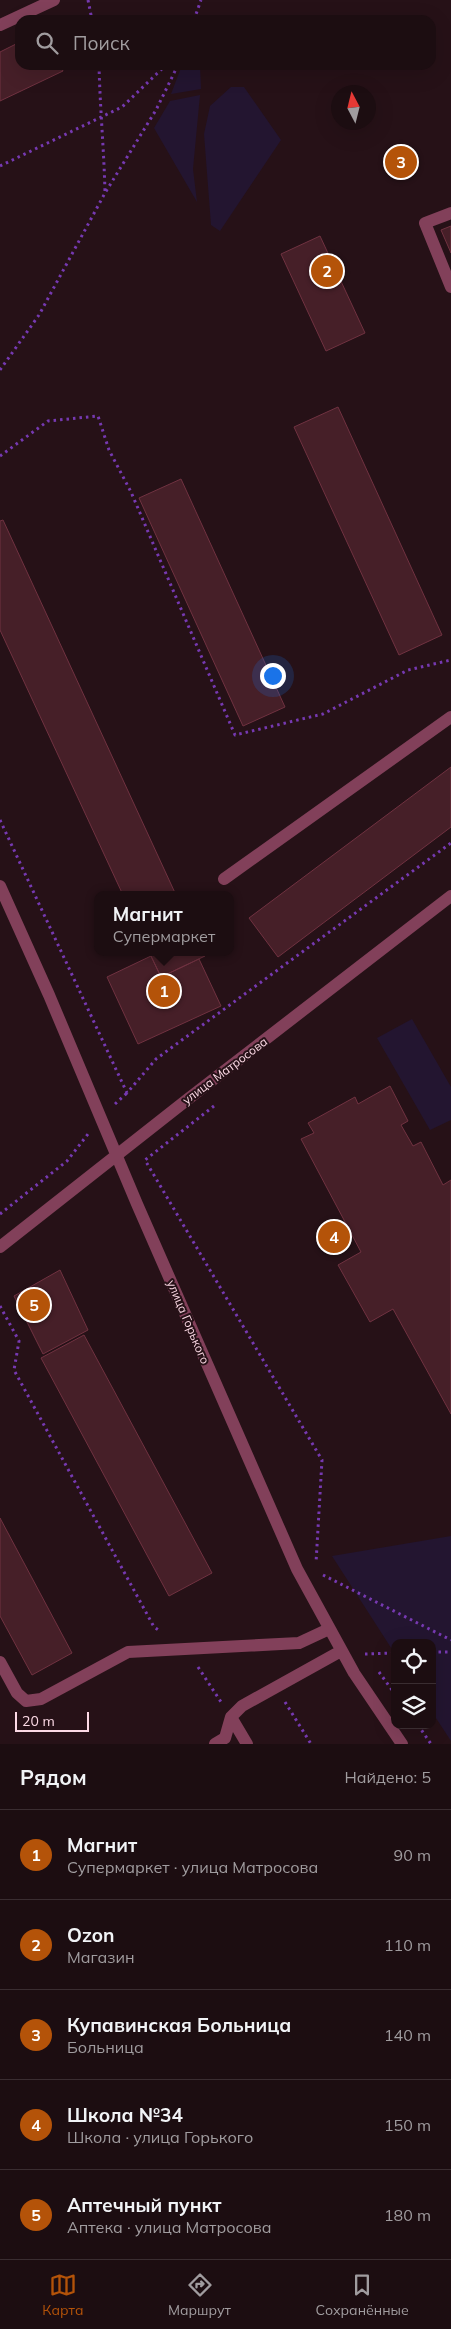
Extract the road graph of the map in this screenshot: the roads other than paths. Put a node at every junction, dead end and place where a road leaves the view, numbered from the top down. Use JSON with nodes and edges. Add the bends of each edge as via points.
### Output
{"nodes":[{"id":1,"x":54,"y":0,"type":"edge"},
{"id":2,"x":22,"y":15,"type":"edge"},
{"id":3,"x":15,"y":18,"type":"edge"},
{"id":4,"x":0,"y":25,"type":"edge"},
{"id":5,"x":451,"y":213,"type":"edge"},
{"id":6,"x":451,"y":287,"type":"edge"},
{"id":7,"x":451,"y":717,"type":"edge"},
{"id":8,"x":224,"y":879,"type":"dead end"},
{"id":9,"x":0,"y":886,"type":"edge"},
{"id":10,"x":451,"y":896,"type":"edge"},
{"id":11,"x":116,"y":1155,"type":"junction"},
{"id":12,"x":0,"y":1247,"type":"edge"},
{"id":13,"x":328,"y":1629,"type":"junction"},
{"id":14,"x":341,"y":1651,"type":"junction"},
{"id":15,"x":0,"y":1662,"type":"edge"},
{"id":16,"x":231,"y":1717,"type":"junction"},
{"id":17,"x":215,"y":1744,"type":"edge"},
{"id":18,"x":248,"y":1744,"type":"edge"},
{"id":19,"x":402,"y":1744,"type":"edge"}],
"edges":[{"from":1,"to":2,"type":"street"},
{"from":3,"to":4,"type":"street"},
{"from":5,"to":6,"type":"street","via":[[425,223]]},
{"from":7,"to":8,"type":"street"},
{"from":9,"to":11,"type":"street","name":"улица Горького"},
{"from":10,"to":11,"type":"street","name":"улица Матросова"},
{"from":11,"to":12,"type":"street","name":"улица Матросова"},
{"from":11,"to":13,"type":"street","name":"улица Горького","via":[[269,1509]]},
{"from":13,"to":14,"type":"street","name":"улица Горького"},
{"from":13,"to":15,"type":"street","via":[[299,1643],[134,1650],[121,1654],[42,1699],[26,1701],[17,1693]]},
{"from":14,"to":16,"type":"street","via":[[242,1706]]},
{"from":14,"to":19,"type":"street","name":"улица Горького"},
{"from":16,"to":17,"type":"street","via":[[225,1738]]},
{"from":16,"to":18,"type":"street"}]}
